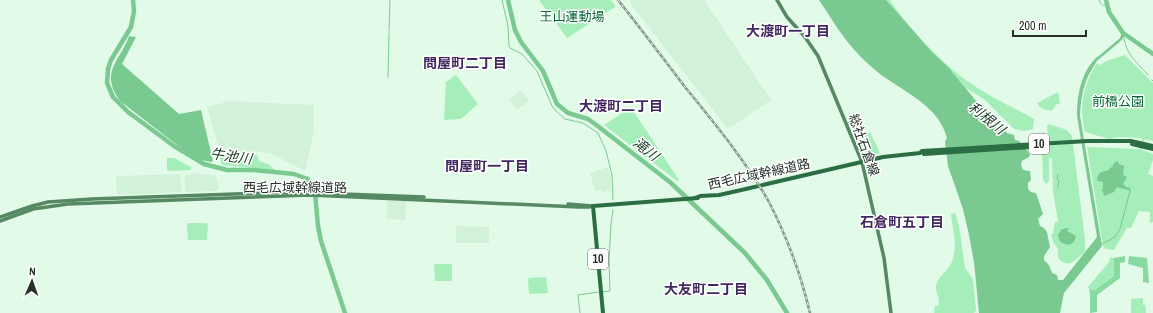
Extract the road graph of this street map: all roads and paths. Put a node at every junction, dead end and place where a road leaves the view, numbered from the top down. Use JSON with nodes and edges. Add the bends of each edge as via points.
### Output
{"nodes":[{"id":1,"x":777,"y":0,"type":"edge"},
{"id":2,"x":1146,"y":145,"type":"junction"},
{"id":3,"x":1153,"y":146,"type":"edge"},
{"id":4,"x":1153,"y":149,"type":"edge"},
{"id":5,"x":862,"y":162,"type":"junction"},
{"id":6,"x":309,"y":193,"type":"junction"},
{"id":7,"x":593,"y":206,"type":"junction"},
{"id":8,"x":0,"y":217,"type":"edge"},
{"id":9,"x":0,"y":221,"type":"edge"},
{"id":10,"x":603,"y":313,"type":"edge"},
{"id":11,"x":891,"y":313,"type":"edge"}],
"edges":[{"from":1,"to":5,"type":"main road","name":"総社石倉線","via":[[818,56]]},
{"from":2,"to":3,"type":"main road","name":"西毛広域幹線道路","number":"10"},
{"from":2,"to":4,"type":"main road","name":"西毛広域幹線道路","number":"10"},
{"from":2,"to":5,"type":"main road","name":"西毛広域幹線道路","number":"10","via":[[1126,141],[1088,141],[898,155]]},
{"from":5,"to":7,"type":"main road","name":"西毛広域幹線道路","number":"10","via":[[724,195]]},
{"from":5,"to":11,"type":"main road","name":"総社石倉線","via":[[884,258]]},
{"from":6,"to":7,"type":"main road","name":"西毛広域幹線道路"},
{"from":6,"to":8,"type":"main road","name":"西毛広域幹線道路","via":[[260,192],[68,200],[32,206]]},
{"from":6,"to":9,"type":"main road","name":"西毛広域幹線道路","via":[[68,204],[33,209]]},
{"from":7,"to":10,"type":"main road","number":"10"}]}
